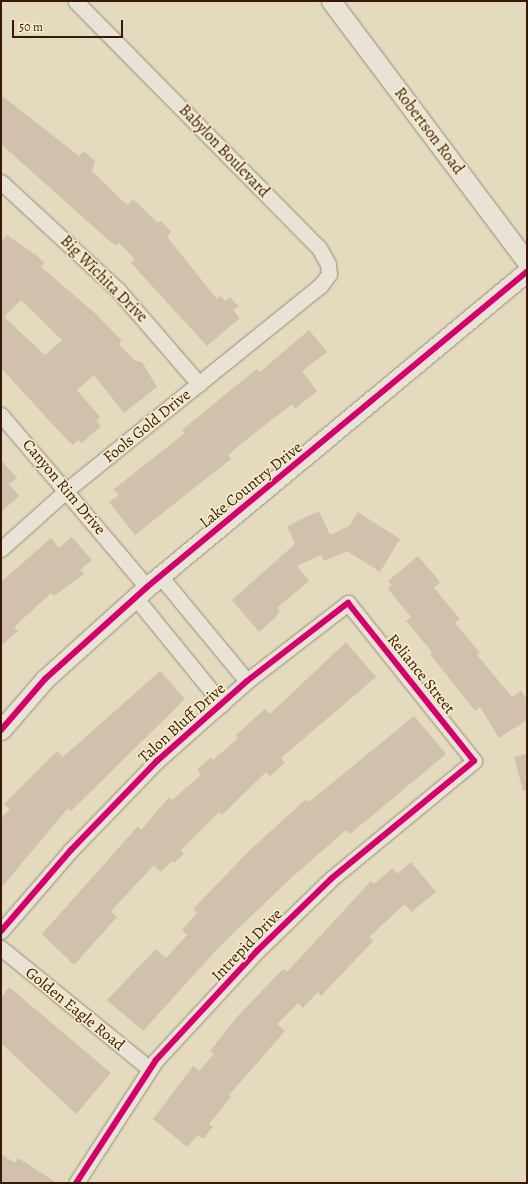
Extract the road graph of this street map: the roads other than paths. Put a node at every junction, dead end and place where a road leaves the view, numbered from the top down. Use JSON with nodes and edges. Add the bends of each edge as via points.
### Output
{"nodes":[{"id":1,"x":75,"y":1,"type":"edge"},
{"id":2,"x":331,"y":1,"type":"edge"},
{"id":3,"x":1,"y":182,"type":"edge"},
{"id":4,"x":527,"y":262,"type":"edge"},
{"id":5,"x":527,"y":272,"type":"edge"},
{"id":6,"x":295,"y":306,"type":"joint"},
{"id":7,"x":199,"y":384,"type":"junction"},
{"id":8,"x":1,"y":415,"type":"edge"},
{"id":9,"x":68,"y":489,"type":"junction"},
{"id":10,"x":1,"y":548,"type":"edge"},
{"id":11,"x":148,"y":587,"type":"junction"},
{"id":12,"x":348,"y":603,"type":"joint"},
{"id":13,"x":247,"y":681,"type":"junction"},
{"id":14,"x":222,"y":704,"type":"junction"},
{"id":15,"x":1,"y":730,"type":"edge"},
{"id":16,"x":474,"y":761,"type":"joint"},
{"id":17,"x":1,"y":931,"type":"edge"},
{"id":18,"x":1,"y":948,"type":"edge"},
{"id":19,"x":150,"y":1070,"type":"junction"},
{"id":20,"x":76,"y":1183,"type":"edge"}],
"edges":[{"from":1,"to":6,"type":"street","name":"Babylon Boulevard","via":[[319,248],[328,264],[329,274]]},
{"from":2,"to":4,"type":"street","name":"Robertson Road"},
{"from":3,"to":7,"type":"street","name":"Big Wichita Drive","via":[[118,290]]},
{"from":5,"to":11,"type":"street","name":"Lake Country Drive"},
{"from":6,"to":7,"type":"street","name":"Fools Gold Drive"},
{"from":7,"to":9,"type":"street","name":"Fools Gold Drive"},
{"from":8,"to":9,"type":"street","name":"Canyon Rim Drive"},
{"from":9,"to":10,"type":"street","name":"Fools Gold Drive"},
{"from":9,"to":11,"type":"street","name":"Canyon Rim Drive"},
{"from":11,"to":13,"type":"street"},
{"from":11,"to":14,"type":"street"},
{"from":11,"to":15,"type":"street","name":"Lake Country Drive","via":[[46,679]]},
{"from":12,"to":13,"type":"street","name":"Talon Bluff Drive"},
{"from":12,"to":16,"type":"street","name":"Reliance Street"},
{"from":13,"to":14,"type":"street","name":"Talon Bluff Drive"},
{"from":14,"to":17,"type":"street","name":"Talon Bluff Drive","via":[[157,761],[71,850]]},
{"from":16,"to":19,"type":"street","name":"Intrepid Drive","via":[[331,879],[257,951]]},
{"from":18,"to":19,"type":"street","name":"Golden Eagle Road"},
{"from":19,"to":20,"type":"street","name":"Intrepid Drive"}]}
